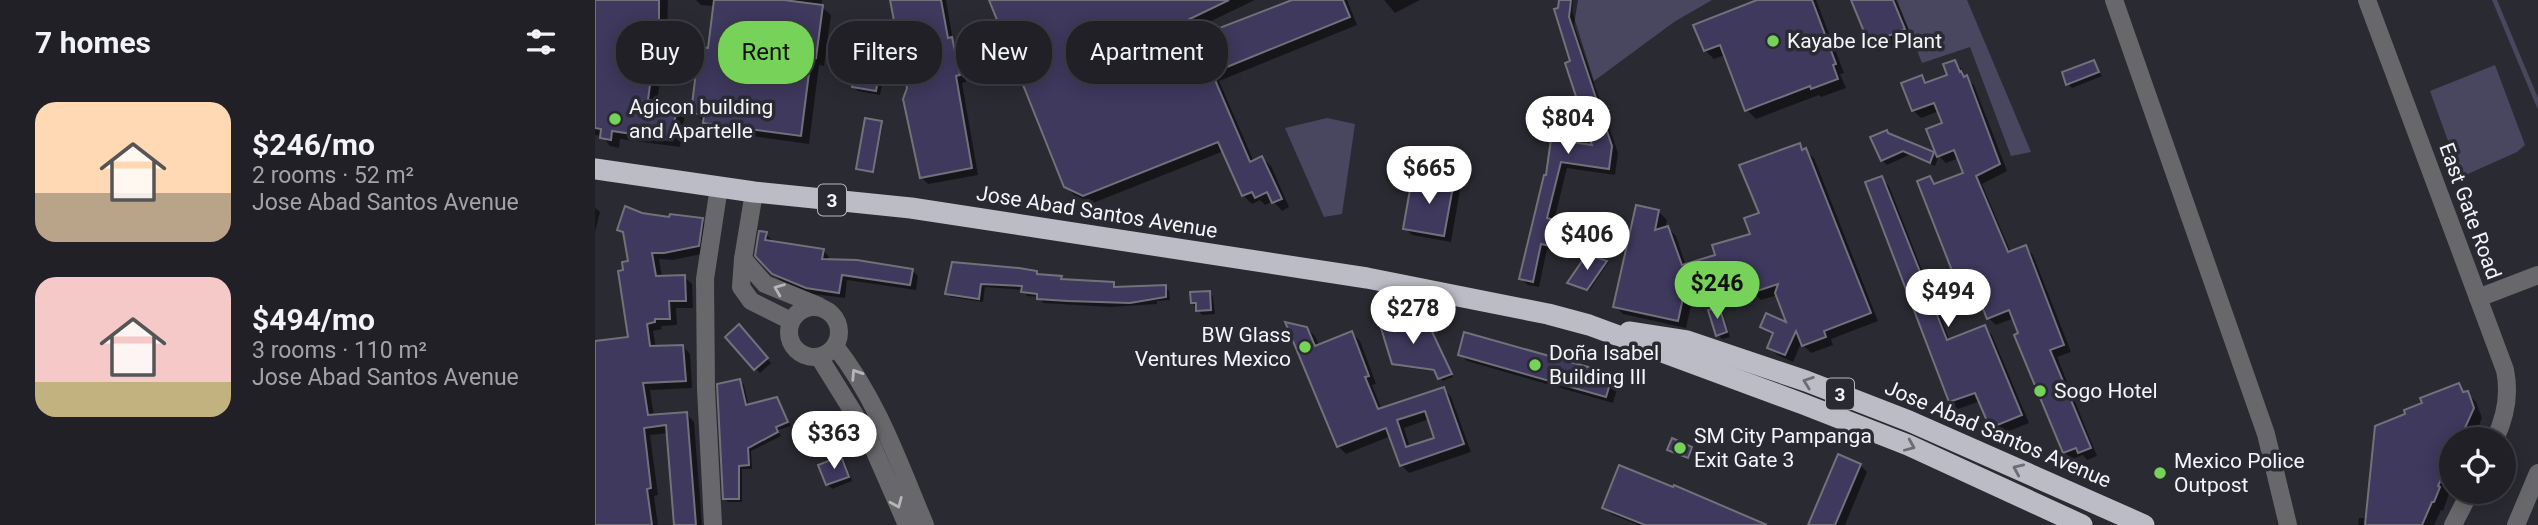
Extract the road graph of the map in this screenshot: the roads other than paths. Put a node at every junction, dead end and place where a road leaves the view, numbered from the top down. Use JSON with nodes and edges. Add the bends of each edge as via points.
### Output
{"nodes":[{"id":1,"x":2114,"y":0,"type":"edge"},
{"id":2,"x":2367,"y":0,"type":"edge"},
{"id":3,"x":595,"y":169,"type":"edge"},
{"id":4,"x":719,"y":187,"type":"junction"},
{"id":5,"x":754,"y":192,"type":"junction"},
{"id":6,"x":743,"y":259,"type":"junction"},
{"id":7,"x":2538,"y":275,"type":"edge"},
{"id":8,"x":2478,"y":298,"type":"junction"},
{"id":9,"x":823,"y":308,"type":"junction"},
{"id":10,"x":791,"y":321,"type":"junction"},
{"id":11,"x":1588,"y":325,"type":"junction"},
{"id":12,"x":835,"y":346,"type":"junction"},
{"id":13,"x":819,"y":357,"type":"junction"},
{"id":14,"x":1852,"y":398,"type":"junction"},
{"id":15,"x":1844,"y":419,"type":"junction"},
{"id":16,"x":2501,"y":427,"type":"edge"},
{"id":17,"x":2538,"y":473,"type":"edge"},
{"id":18,"x":2080,"y":497,"type":"junction"},
{"id":19,"x":2464,"y":504,"type":"edge"},
{"id":20,"x":2076,"y":522,"type":"edge"},
{"id":21,"x":713,"y":525,"type":"edge"},
{"id":22,"x":907,"y":525,"type":"edge"},
{"id":23,"x":925,"y":525,"type":"edge"},
{"id":24,"x":2144,"y":525,"type":"edge"},
{"id":25,"x":2288,"y":525,"type":"edge"},
{"id":26,"x":2453,"y":525,"type":"edge"},
{"id":27,"x":2516,"y":525,"type":"edge"}],
"edges":[{"from":1,"to":25,"type":"street","via":[[2266,434]]},
{"from":2,"to":8,"type":"street","name":"East Gate Road"},
{"from":3,"to":4,"type":"highway","name":"Jose Abad Santos Avenue","number":"3"},
{"from":4,"to":5,"type":"highway","name":"Jose Abad Santos Avenue","number":"3"},
{"from":4,"to":21,"type":"street","via":[[705,279]]},
{"from":5,"to":6,"type":"street"},
{"from":5,"to":11,"type":"highway","name":"Jose Abad Santos Avenue","number":"3","via":[[911,208],[1343,274]]},
{"from":9,"to":6,"type":"street","one_way":true,"via":[[765,284]]},
{"from":6,"to":10,"type":"street","via":[[741,288],[751,302]]},
{"from":7,"to":8,"type":"street"},
{"from":8,"to":16,"type":"street","name":"East Gate Road","via":[[2509,389]]},
{"from":9,"to":10,"type":"street","via":[[808,307]]},
{"from":9,"to":12,"type":"street","via":[[839,324]]},
{"from":10,"to":13,"type":"street","via":[[789,337],[797,350]]},
{"from":14,"to":11,"type":"highway","name":"Jose Abad Santos Avenue","number":"3","one_way":true,"via":[[1687,341]]},
{"from":11,"to":15,"type":"highway","name":"Jose Abad Santos Avenue","number":"3"},
{"from":12,"to":13,"type":"street"},
{"from":23,"to":12,"type":"street","one_way":true,"via":[[878,413],[857,373]]},
{"from":13,"to":22,"type":"street","one_way":true,"via":[[869,436]]},
{"from":14,"to":15,"type":"highway"},
{"from":18,"to":14,"type":"highway","name":"Jose Abad Santos Avenue","number":"3","one_way":true},
{"from":15,"to":20,"type":"highway","name":"Jose Abad Santos Avenue","number":"3","one_way":true},
{"from":17,"to":27,"type":"street"},
{"from":18,"to":20,"type":"highway"},
{"from":18,"to":24,"type":"highway","name":"Jose Abad Santos Avenue","number":"3"},
{"from":19,"to":26,"type":"street"}]}
